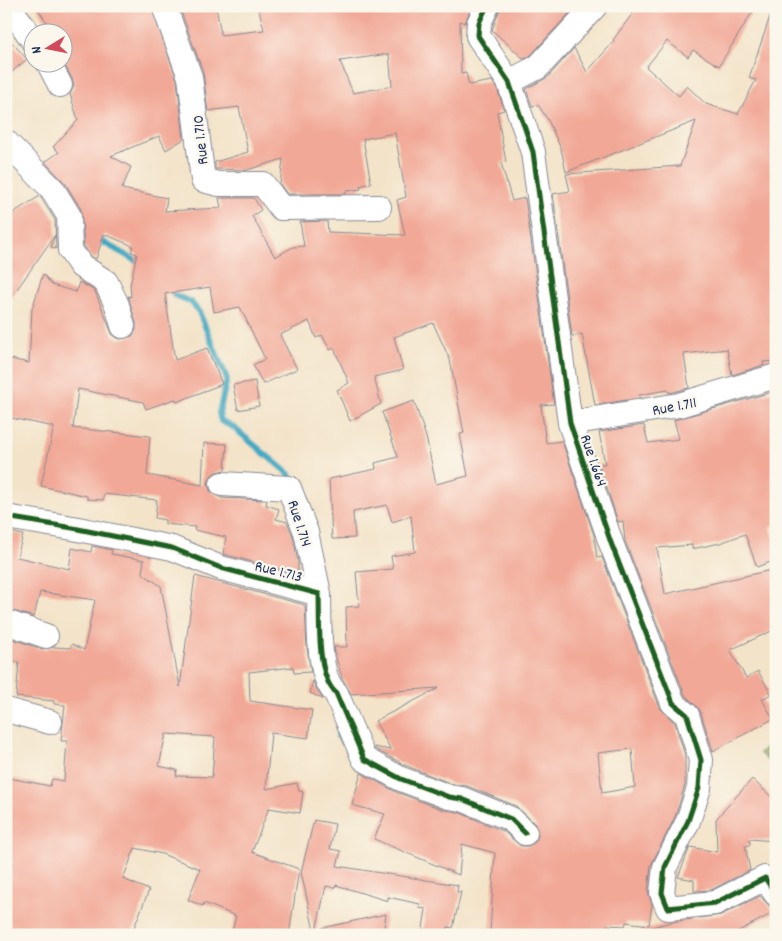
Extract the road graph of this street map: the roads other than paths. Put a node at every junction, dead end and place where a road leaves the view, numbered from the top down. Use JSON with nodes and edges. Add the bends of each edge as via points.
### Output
{"nodes":[{"id":1,"x":9,"y":6,"type":"edge"},
{"id":2,"x":164,"y":6,"type":"edge"},
{"id":3,"x":487,"y":6,"type":"edge"},
{"id":4,"x":596,"y":6,"type":"edge"},
{"id":5,"x":22,"y":25,"type":"edge"},
{"id":6,"x":53,"y":72,"type":"edge"},
{"id":7,"x":509,"y":82,"type":"junction"},
{"id":8,"x":60,"y":85,"type":"dead end"},
{"id":9,"x":6,"y":142,"type":"edge"},
{"id":10,"x":379,"y":207,"type":"dead end"},
{"id":11,"x":123,"y":326,"type":"dead end"},
{"id":12,"x":776,"y":376,"type":"edge"},
{"id":13,"x":570,"y":423,"type":"junction"},
{"id":14,"x":222,"y":484,"type":"dead end"},
{"id":15,"x":6,"y":517,"type":"edge"},
{"id":16,"x":319,"y":594,"type":"junction"},
{"id":17,"x":6,"y":622,"type":"edge"},
{"id":18,"x":46,"y":636,"type":"dead end"},
{"id":19,"x":6,"y":710,"type":"edge"},
{"id":20,"x":50,"y":722,"type":"dead end"},
{"id":21,"x":525,"y":833,"type":"dead end"},
{"id":22,"x":776,"y":894,"type":"edge"}],
"edges":[{"from":1,"to":5,"type":"street"},
{"from":2,"to":10,"type":"street","name":"Rue 1.710","via":[[190,77],[204,180],[218,184],[263,184],[281,208]]},
{"from":3,"to":7,"type":"street","name":"Rue 1.664","via":[[479,23],[478,36]]},
{"from":4,"to":7,"type":"street","via":[[538,67]]},
{"from":6,"to":8,"type":"street"},
{"from":7,"to":13,"type":"street","name":"Rue 1.664","via":[[533,152]]},
{"from":9,"to":11,"type":"street","via":[[53,190],[69,216],[70,250],[81,266],[106,282]]},
{"from":12,"to":13,"type":"street","name":"Rue 1.711","via":[[687,403]]},
{"from":13,"to":22,"type":"street","name":"Rue 1.664","via":[[611,543],[673,702],[688,715],[702,760],[699,788],[688,821],[665,867],[662,893],[668,908],[714,903],[765,878]]},
{"from":14,"to":16,"type":"street","name":"Rue 1.714","via":[[289,488],[306,532]]},
{"from":15,"to":16,"type":"street","name":"Rue 1.713","via":[[172,548],[221,568]]},
{"from":16,"to":21,"type":"street","name":"Rue 1.713","via":[[320,646],[329,686],[336,693],[364,759],[401,779],[462,799],[511,820]]},
{"from":17,"to":18,"type":"street"},
{"from":19,"to":20,"type":"street"}]}
